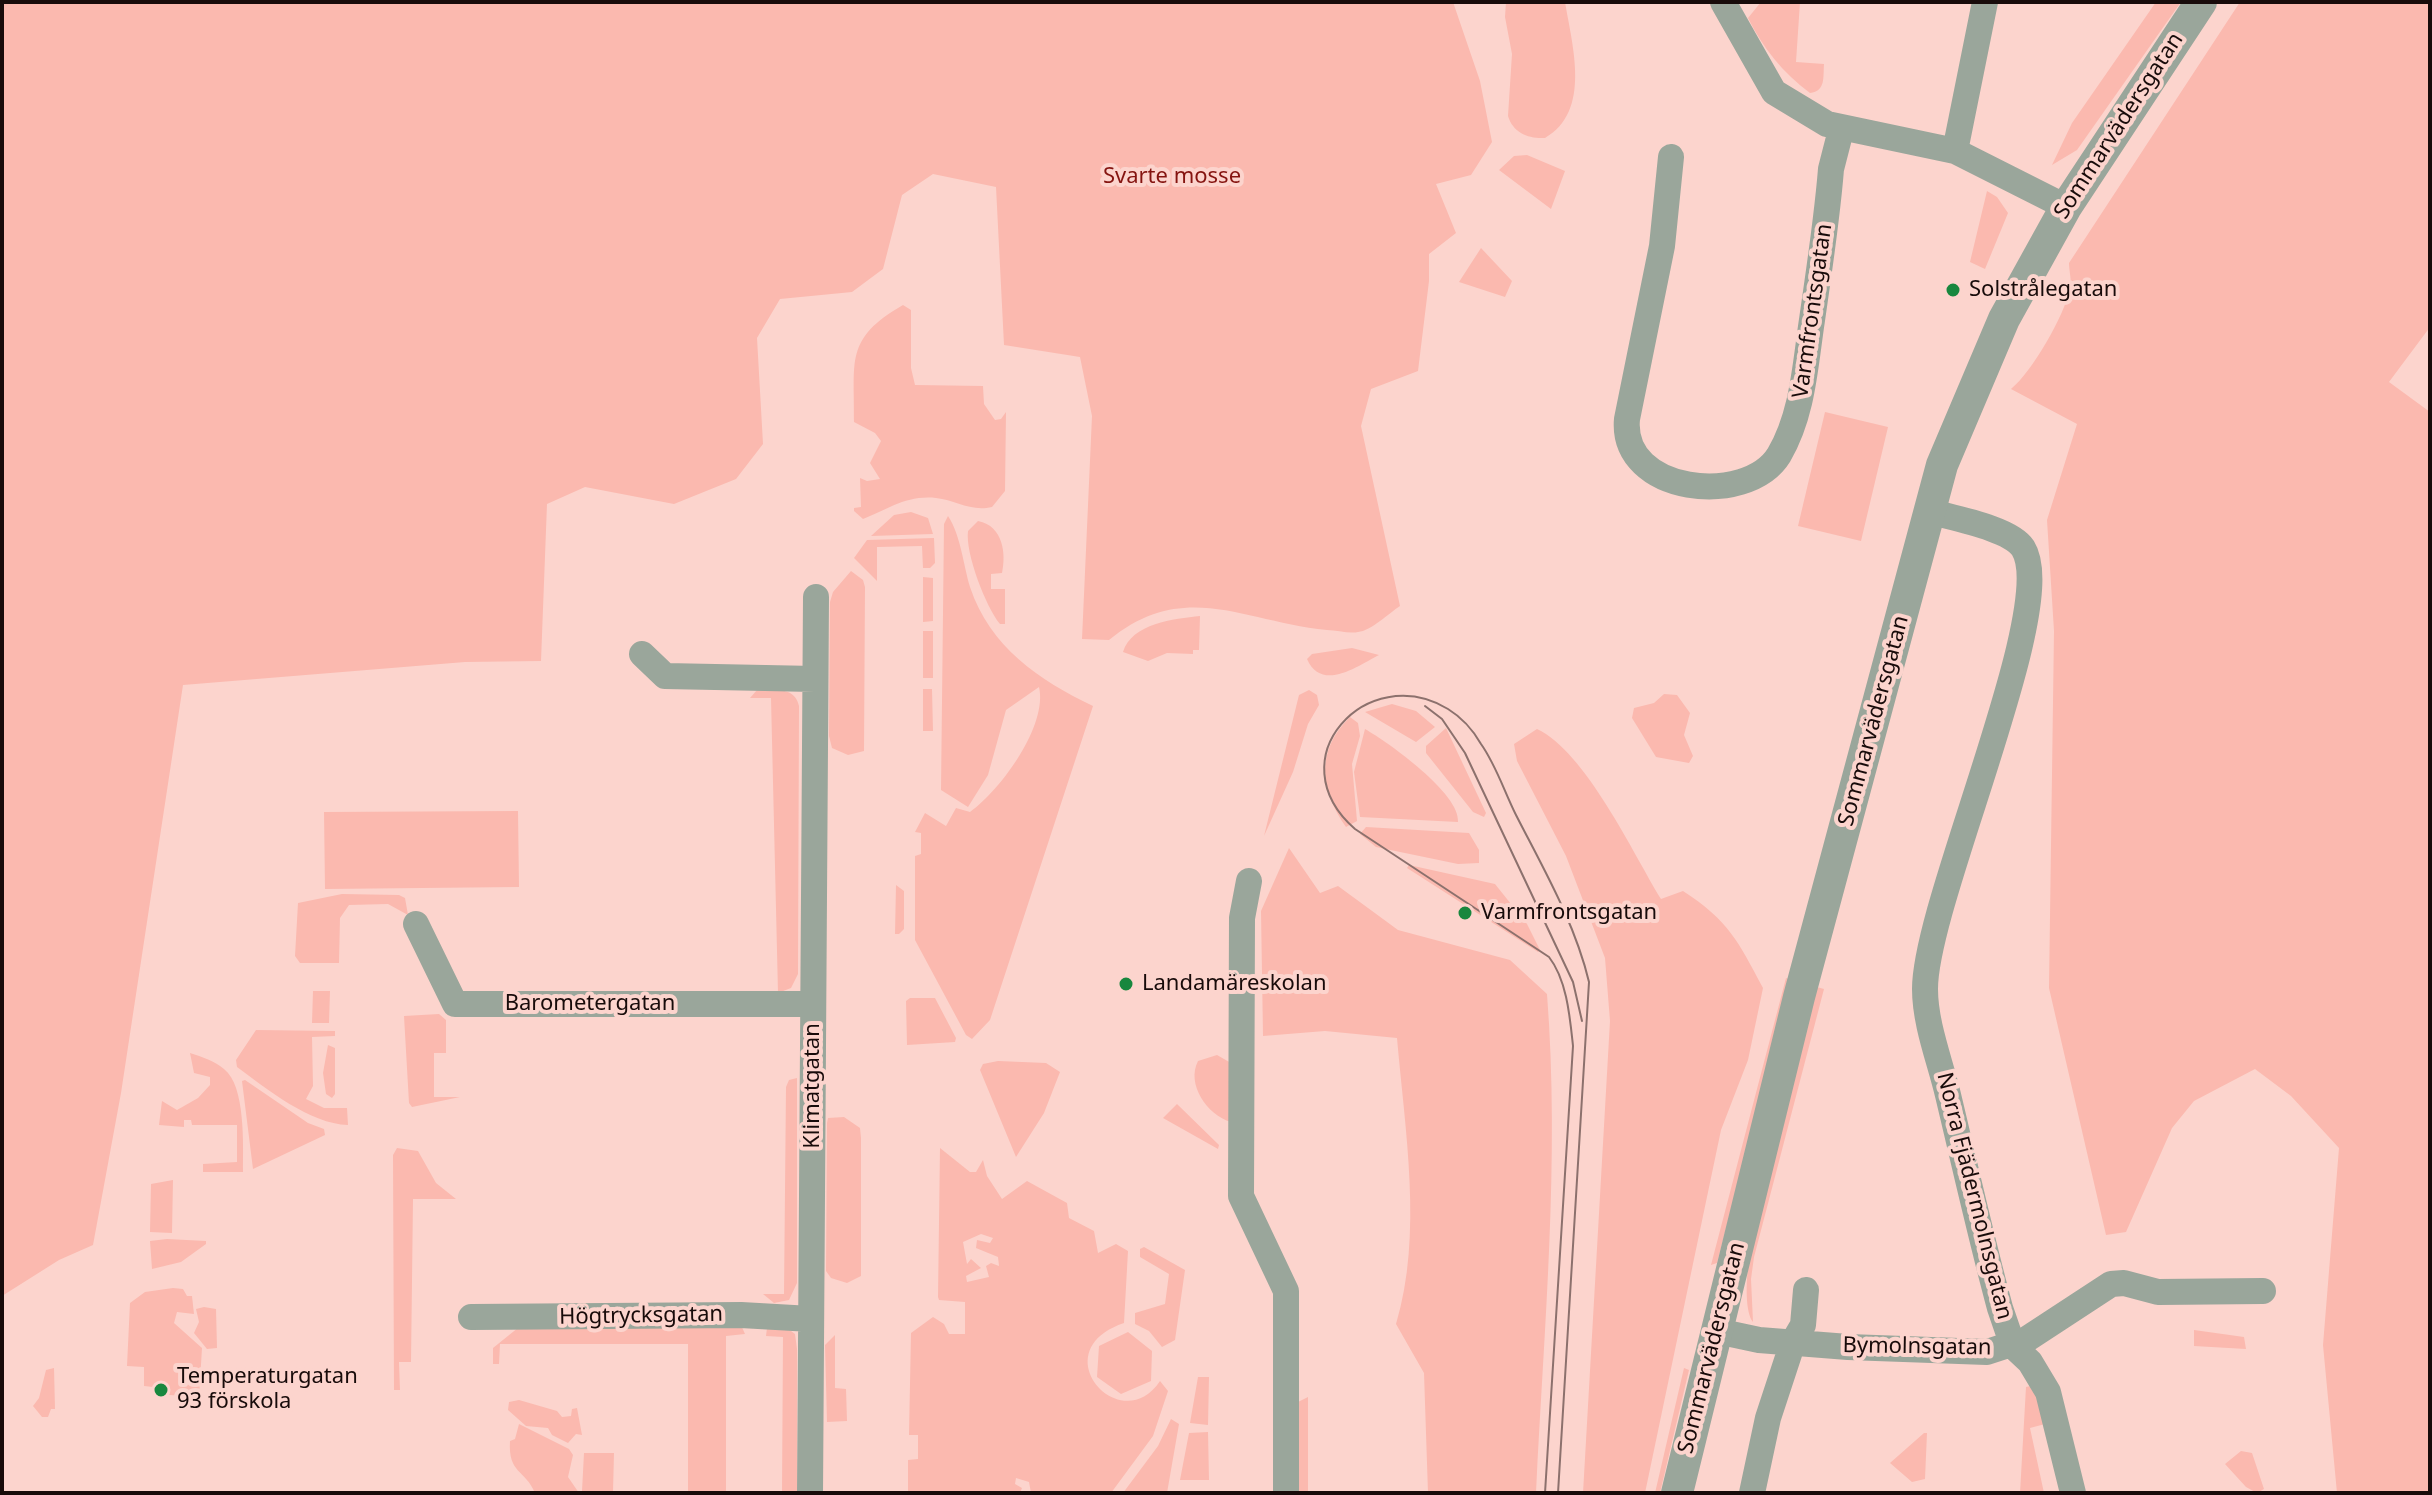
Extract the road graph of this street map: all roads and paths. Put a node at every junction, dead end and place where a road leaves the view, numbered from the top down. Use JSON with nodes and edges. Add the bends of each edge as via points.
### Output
{"nodes":[{"id":1,"x":1723,"y":2,"type":"edge"},
{"id":2,"x":1985,"y":2,"type":"edge"},
{"id":3,"x":2201,"y":2,"type":"edge"},
{"id":4,"x":1841,"y":130,"type":"junction"},
{"id":5,"x":1955,"y":151,"type":"junction"},
{"id":6,"x":1671,"y":157,"type":"dead end"},
{"id":7,"x":2066,"y":207,"type":"junction"},
{"id":8,"x":1928,"y":511,"type":"junction"},
{"id":9,"x":816,"y":597,"type":"dead end"},
{"id":10,"x":642,"y":654,"type":"dead end"},
{"id":11,"x":815,"y":679,"type":"junction"},
{"id":12,"x":1249,"y":881,"type":"dead end"},
{"id":13,"x":416,"y":924,"type":"dead end"},
{"id":14,"x":813,"y":1004,"type":"junction"},
{"id":15,"x":1806,"y":1290,"type":"dead end"},
{"id":16,"x":2263,"y":1291,"type":"dead end"},
{"id":17,"x":471,"y":1317,"type":"dead end"},
{"id":18,"x":811,"y":1319,"type":"junction"},
{"id":19,"x":1717,"y":1331,"type":"junction"},
{"id":20,"x":1793,"y":1342,"type":"junction"},
{"id":21,"x":2013,"y":1346,"type":"junction"},
{"id":22,"x":810,"y":1493,"type":"edge"},
{"id":23,"x":1286,"y":1493,"type":"edge"},
{"id":24,"x":1677,"y":1493,"type":"edge"},
{"id":25,"x":1752,"y":1493,"type":"edge"},
{"id":26,"x":2073,"y":1493,"type":"edge"}],
"edges":[{"from":1,"to":4,"type":"street","via":[[1774,92]]},
{"from":2,"to":5,"type":"street"},
{"from":3,"to":7,"type":"street","name":"Sommarvädersgatan"},
{"from":4,"to":5,"type":"street"},
{"from":4,"to":6,"type":"street","name":"Varmfrontsgatan","via":[[1831,169],[1798,415],[1777,458],[1733,483],[1667,479],[1641,464],[1627,441],[1662,246]]},
{"from":5,"to":7,"type":"street"},
{"from":7,"to":8,"type":"street","name":"Sommarvädersgatan","via":[[2004,319]]},
{"from":8,"to":19,"type":"street","name":"Sommarvädersgatan"},
{"from":8,"to":21,"type":"street","name":"Norra Fjädermolnsgatan","via":[[2009,535],[2023,549],[2032,574],[1994,736],[1926,981],[1928,1012]]},
{"from":9,"to":11,"type":"street","name":"Klimatgatan"},
{"from":10,"to":11,"type":"street","via":[[665,676]]},
{"from":11,"to":14,"type":"street","name":"Klimatgatan"},
{"from":12,"to":23,"type":"street","via":[[1242,918],[1241,1196],[1286,1291]]},
{"from":13,"to":14,"type":"street","name":"Barometergatan","via":[[455,1004]]},
{"from":14,"to":18,"type":"street","name":"Klimatgatan"},
{"from":15,"to":20,"type":"street","via":[[1803,1325]]},
{"from":16,"to":21,"type":"street","name":"Bymolnsgatan","via":[[2158,1292],[2111,1284]]},
{"from":17,"to":18,"type":"street","name":"Högtrycksgatan"},
{"from":18,"to":22,"type":"street","name":"Klimatgatan"},
{"from":19,"to":20,"type":"street","name":"Bymolnsgatan"},
{"from":19,"to":24,"type":"street","name":"Sommarvädersgatan"},
{"from":20,"to":21,"type":"street","name":"Bymolnsgatan","via":[[1987,1352]]},
{"from":20,"to":25,"type":"street","via":[[1768,1418]]},
{"from":21,"to":26,"type":"street","name":"Norra Fjädermolnsgatan","via":[[2048,1392]]}]}
